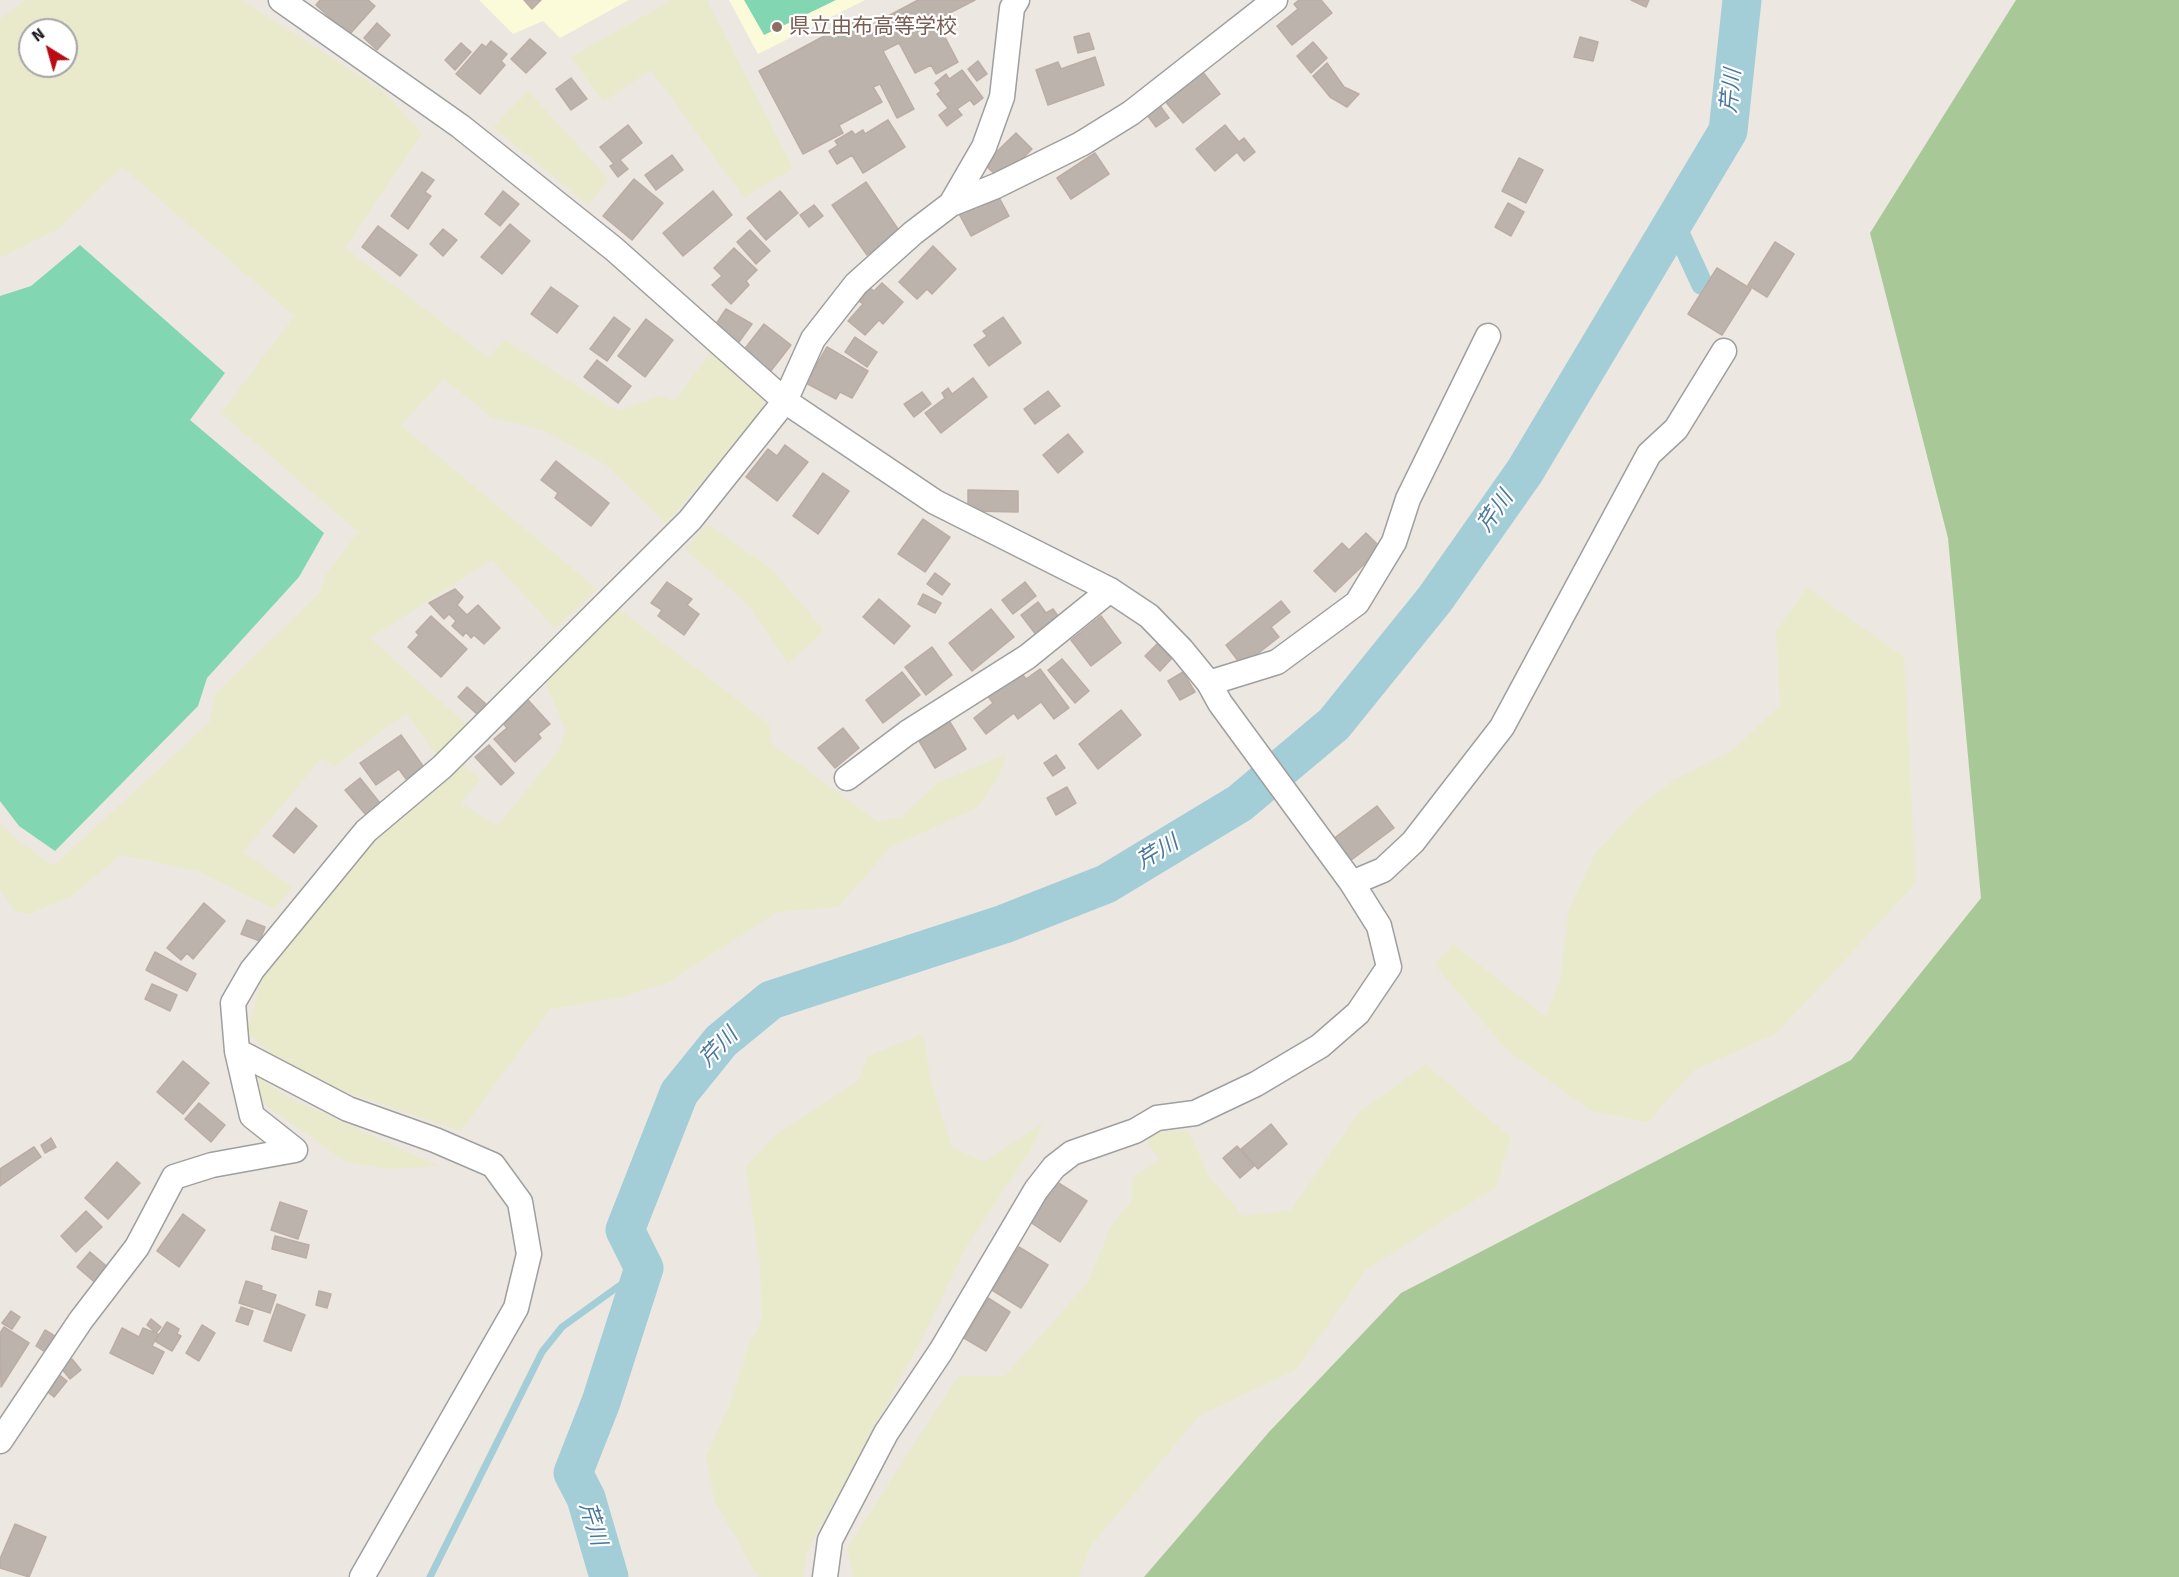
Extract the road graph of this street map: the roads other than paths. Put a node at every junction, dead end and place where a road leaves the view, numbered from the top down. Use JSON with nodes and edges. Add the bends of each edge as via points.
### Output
{"nodes":[{"id":1,"x":281,"y":0,"type":"edge"},
{"id":2,"x":1017,"y":0,"type":"edge"},
{"id":3,"x":1275,"y":0,"type":"edge"},
{"id":4,"x":951,"y":204,"type":"junction"},
{"id":5,"x":1488,"y":336,"type":"dead end"},
{"id":6,"x":1724,"y":351,"type":"dead end"},
{"id":7,"x":785,"y":401,"type":"junction"},
{"id":8,"x":1110,"y":590,"type":"junction"},
{"id":9,"x":1215,"y":693,"type":"junction"},
{"id":10,"x":847,"y":778,"type":"dead end"},
{"id":11,"x":1352,"y":884,"type":"junction"},
{"id":12,"x":237,"y":1051,"type":"junction"},
{"id":13,"x":0,"y":1441,"type":"edge"},
{"id":14,"x":362,"y":1577,"type":"edge"},
{"id":15,"x":825,"y":1577,"type":"edge"}],
"edges":[{"from":1,"to":7,"type":"street","via":[[478,140],[614,249]]},
{"from":2,"to":4,"type":"street","via":[[1012,8],[1002,97],[984,147]]},
{"from":3,"to":4,"type":"street","via":[[1131,113],[1081,144]]},
{"from":4,"to":7,"type":"street","via":[[856,284],[813,339]]},
{"from":5,"to":9,"type":"street","via":[[1408,499],[1394,543],[1357,603],[1277,662]]},
{"from":6,"to":11,"type":"street","via":[[1676,429],[1649,454],[1502,728],[1413,842],[1383,870]]},
{"from":7,"to":8,"type":"street","via":[[934,502]]},
{"from":7,"to":12,"type":"street","via":[[690,520],[442,767],[366,831],[297,912],[252,970],[234,1003]]},
{"from":8,"to":9,"type":"street","via":[[1149,616]]},
{"from":8,"to":10,"type":"street","via":[[1027,657],[907,733]]},
{"from":9,"to":11,"type":"street"},
{"from":11,"to":15,"type":"street","via":[[1379,926],[1389,967],[1358,1013],[1320,1046],[1256,1084],[1195,1113],[1157,1118],[1135,1131],[1072,1153],[1054,1167],[886,1433],[830,1540]]},
{"from":12,"to":13,"type":"street","via":[[252,1116],[295,1150],[212,1165],[174,1177],[137,1247],[81,1320]]},
{"from":12,"to":14,"type":"street","via":[[348,1109],[493,1165],[520,1202],[529,1254],[516,1308]]}]}
